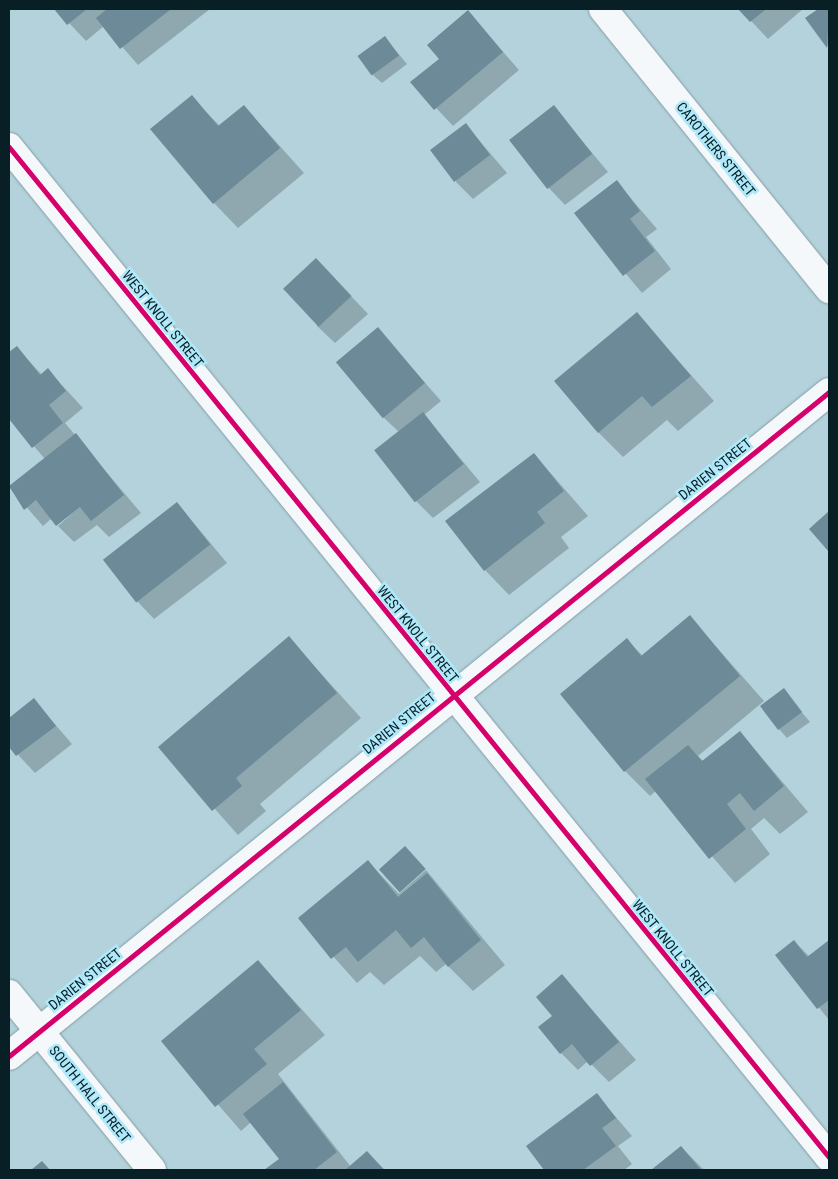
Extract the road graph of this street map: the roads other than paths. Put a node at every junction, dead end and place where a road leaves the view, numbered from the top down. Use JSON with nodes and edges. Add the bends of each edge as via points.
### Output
{"nodes":[{"id":1,"x":603,"y":9,"type":"edge"},
{"id":2,"x":9,"y":147,"type":"edge"},
{"id":3,"x":829,"y":289,"type":"edge"},
{"id":4,"x":829,"y":392,"type":"edge"},
{"id":5,"x":452,"y":694,"type":"junction"},
{"id":6,"x":9,"y":994,"type":"edge"},
{"id":7,"x":39,"y":1031,"type":"junction"},
{"id":8,"x":9,"y":1056,"type":"edge"},
{"id":9,"x":829,"y":1157,"type":"edge"},
{"id":10,"x":152,"y":1170,"type":"edge"}],
"edges":[{"from":1,"to":3,"type":"street","name":"CAROTHERS STREET"},
{"from":2,"to":5,"type":"street","name":"WEST KNOLL STREET"},
{"from":4,"to":5,"type":"street","name":"DARIEN STREET"},
{"from":5,"to":7,"type":"street","name":"DARIEN STREET"},
{"from":5,"to":9,"type":"street","name":"WEST KNOLL STREET"},
{"from":6,"to":7,"type":"street","name":"SOUTH HALL STREET"},
{"from":7,"to":8,"type":"street","name":"DARIEN STREET"},
{"from":7,"to":10,"type":"street","name":"SOUTH HALL STREET"}]}
